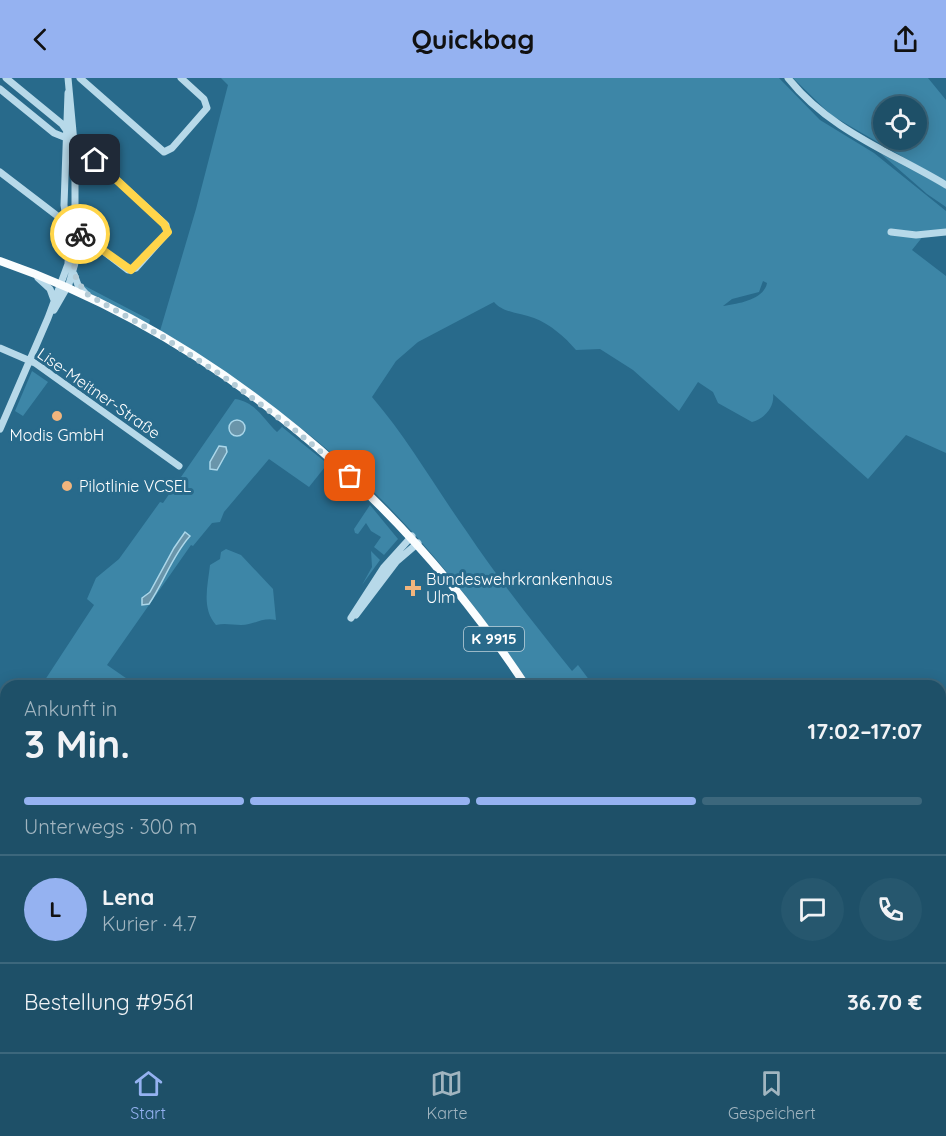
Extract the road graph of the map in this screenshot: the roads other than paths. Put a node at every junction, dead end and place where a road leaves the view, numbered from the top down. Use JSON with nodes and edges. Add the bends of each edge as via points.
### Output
{"nodes":[{"id":1,"x":6,"y":78,"type":"edge"},
{"id":2,"x":68,"y":78,"type":"edge"},
{"id":3,"x":80,"y":78,"type":"edge"},
{"id":4,"x":181,"y":78,"type":"edge"},
{"id":5,"x":788,"y":78,"type":"edge"},
{"id":6,"x":0,"y":89,"type":"edge"},
{"id":7,"x":68,"y":93,"type":"junction"},
{"id":8,"x":67,"y":129,"type":"junction"},
{"id":9,"x":70,"y":140,"type":"junction"},
{"id":10,"x":0,"y":172,"type":"edge"},
{"id":11,"x":946,"y":185,"type":"edge"},
{"id":12,"x":66,"y":224,"type":"junction"},
{"id":13,"x":75,"y":230,"type":"junction"},
{"id":14,"x":946,"y":231,"type":"edge"},
{"id":15,"x":891,"y":232,"type":"dead end"},
{"id":16,"x":0,"y":261,"type":"edge"},
{"id":17,"x":32,"y":272,"type":"junction"},
{"id":18,"x":74,"y":272,"type":"junction"},
{"id":19,"x":64,"y":286,"type":"junction"},
{"id":20,"x":91,"y":298,"type":"junction"},
{"id":21,"x":54,"y":302,"type":"junction"},
{"id":22,"x":48,"y":318,"type":"junction"},
{"id":23,"x":0,"y":348,"type":"edge"},
{"id":24,"x":30,"y":360,"type":"junction"},
{"id":25,"x":0,"y":429,"type":"edge"},
{"id":26,"x":179,"y":466,"type":"dead end"},
{"id":27,"x":400,"y":524,"type":"junction"},
{"id":28,"x":411,"y":536,"type":"junction"},
{"id":29,"x":418,"y":543,"type":"junction"},
{"id":30,"x":401,"y":546,"type":"junction"},
{"id":31,"x":522,"y":680,"type":"edge"}],
"edges":[{"from":1,"to":8,"type":"street"},
{"from":2,"to":7,"type":"street"},
{"from":3,"to":4,"type":"street","via":[[162,152],[171,150],[206,111],[206,104]]},
{"from":5,"to":11,"type":"street","via":[[812,105],[844,128]]},
{"from":6,"to":9,"type":"street","via":[[56,134]]},
{"from":7,"to":8,"type":"street"},
{"from":7,"to":9,"type":"street"},
{"from":8,"to":9,"type":"street"},
{"from":9,"to":12,"type":"street"},
{"from":9,"to":13,"type":"street"},
{"from":9,"to":13,"type":"street","via":[[168,229],[131,270]]},
{"from":10,"to":12,"type":"street"},
{"from":12,"to":13,"type":"street"},
{"from":12,"to":19,"type":"street","via":[[69,256]]},
{"from":13,"to":18,"type":"street"},
{"from":14,"to":15,"type":"street","via":[[916,235]]},
{"from":16,"to":17,"type":"main road","number":"K 9915"},
{"from":17,"to":19,"type":"main road","number":"K 9915"},
{"from":17,"to":21,"type":"street","via":[[50,288]]},
{"from":18,"to":19,"type":"street"},
{"from":18,"to":20,"type":"street","via":[[79,287]]},
{"from":19,"to":20,"type":"main road","number":"K 9915"},
{"from":19,"to":21,"type":"street"},
{"from":19,"to":22,"type":"street"},
{"from":20,"to":27,"type":"main road","number":"K 9915","via":[[181,348],[270,410]]},
{"from":21,"to":22,"type":"street"},
{"from":22,"to":24,"type":"street"},
{"from":23,"to":24,"type":"street","name":"Lise-Meitner-Straße"},
{"from":24,"to":25,"type":"street"},
{"from":24,"to":26,"type":"street","name":"Lise-Meitner-Straße"},
{"from":27,"to":28,"type":"main road","number":"K 9915"},
{"from":27,"to":30,"type":"street"},
{"from":28,"to":29,"type":"main road","number":"K 9915"},
{"from":28,"to":30,"type":"street"},
{"from":29,"to":30,"type":"street","via":[[397,561],[351,618]]},
{"from":29,"to":31,"type":"main road","number":"K 9915","via":[[481,621]]}]}
